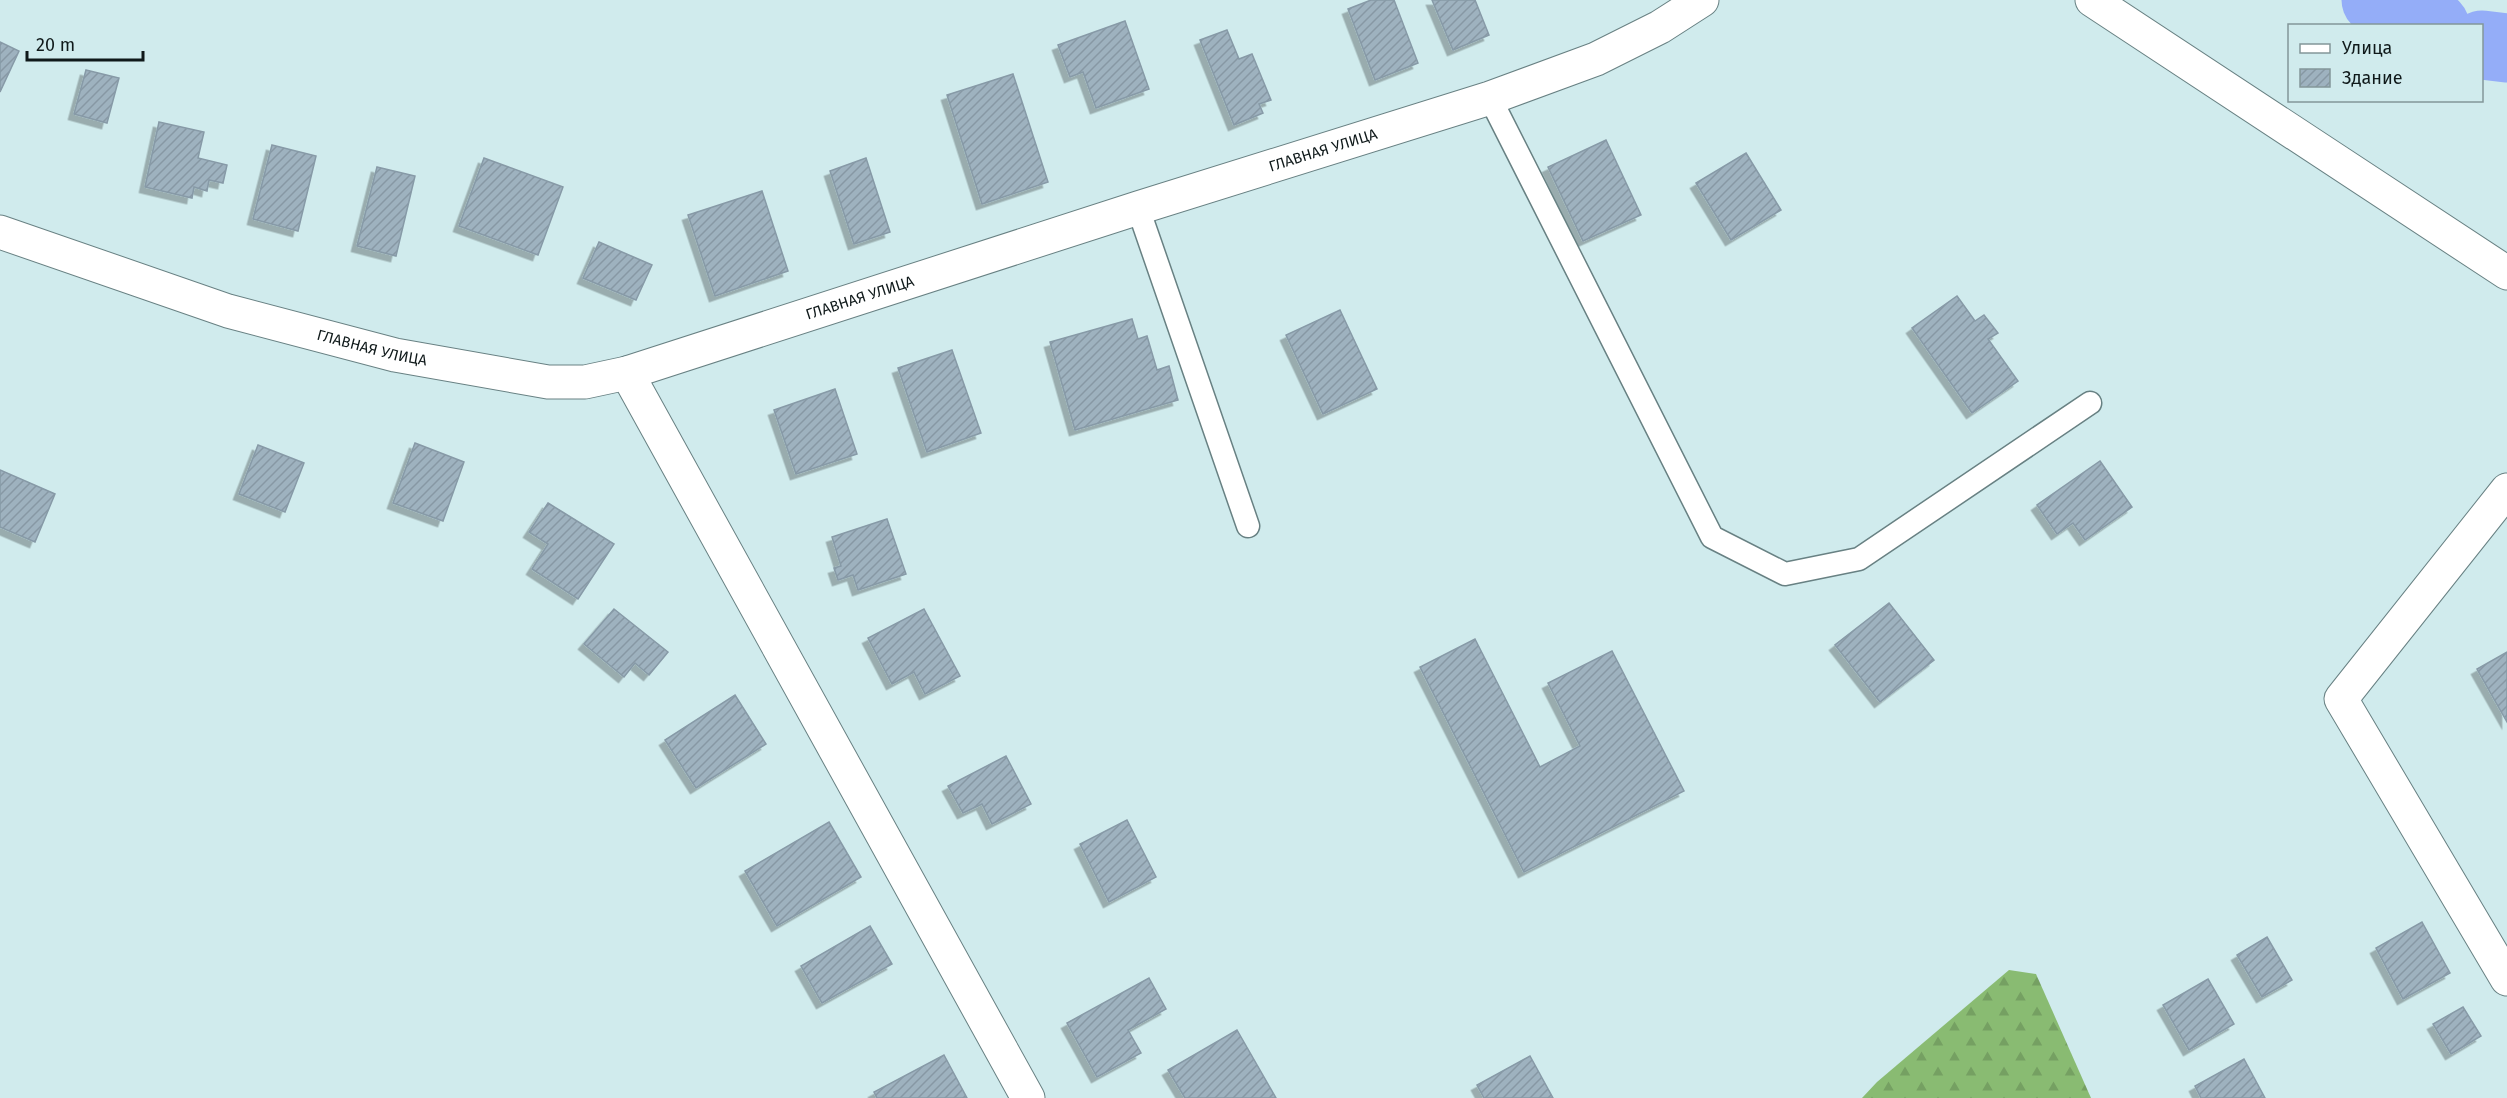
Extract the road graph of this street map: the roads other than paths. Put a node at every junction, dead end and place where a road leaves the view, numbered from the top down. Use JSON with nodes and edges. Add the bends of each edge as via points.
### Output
{"nodes":[{"id":1,"x":1702,"y":0,"type":"edge"},
{"id":2,"x":2092,"y":0,"type":"edge"},
{"id":3,"x":1490,"y":98,"type":"junction"},
{"id":4,"x":1138,"y":208,"type":"junction"},
{"id":5,"x":0,"y":232,"type":"edge"},
{"id":6,"x":2507,"y":273,"type":"edge"},
{"id":7,"x":627,"y":374,"type":"junction"},
{"id":8,"x":2090,"y":403,"type":"dead end"},
{"id":9,"x":2507,"y":490,"type":"edge"},
{"id":10,"x":1248,"y":526,"type":"dead end"},
{"id":11,"x":2507,"y":979,"type":"edge"},
{"id":12,"x":1028,"y":1098,"type":"edge"}],
"edges":[{"from":1,"to":3,"type":"street","name":"ГЛАВНАЯ УЛИЦА","via":[[1660,27],[1596,59]]},
{"from":2,"to":6,"type":"street"},
{"from":3,"to":4,"type":"street","name":"ГЛАВНАЯ УЛИЦА"},
{"from":3,"to":8,"type":"lane","via":[[1712,537],[1785,574],[1859,560]]},
{"from":4,"to":7,"type":"street","name":"ГЛАВНАЯ УЛИЦА"},
{"from":4,"to":10,"type":"lane"},
{"from":5,"to":7,"type":"street","name":"ГЛАВНАЯ УЛИЦА","via":[[228,311],[396,355],[548,382],[585,382]]},
{"from":7,"to":12,"type":"street"},
{"from":9,"to":11,"type":"street","via":[[2342,699]]}]}
